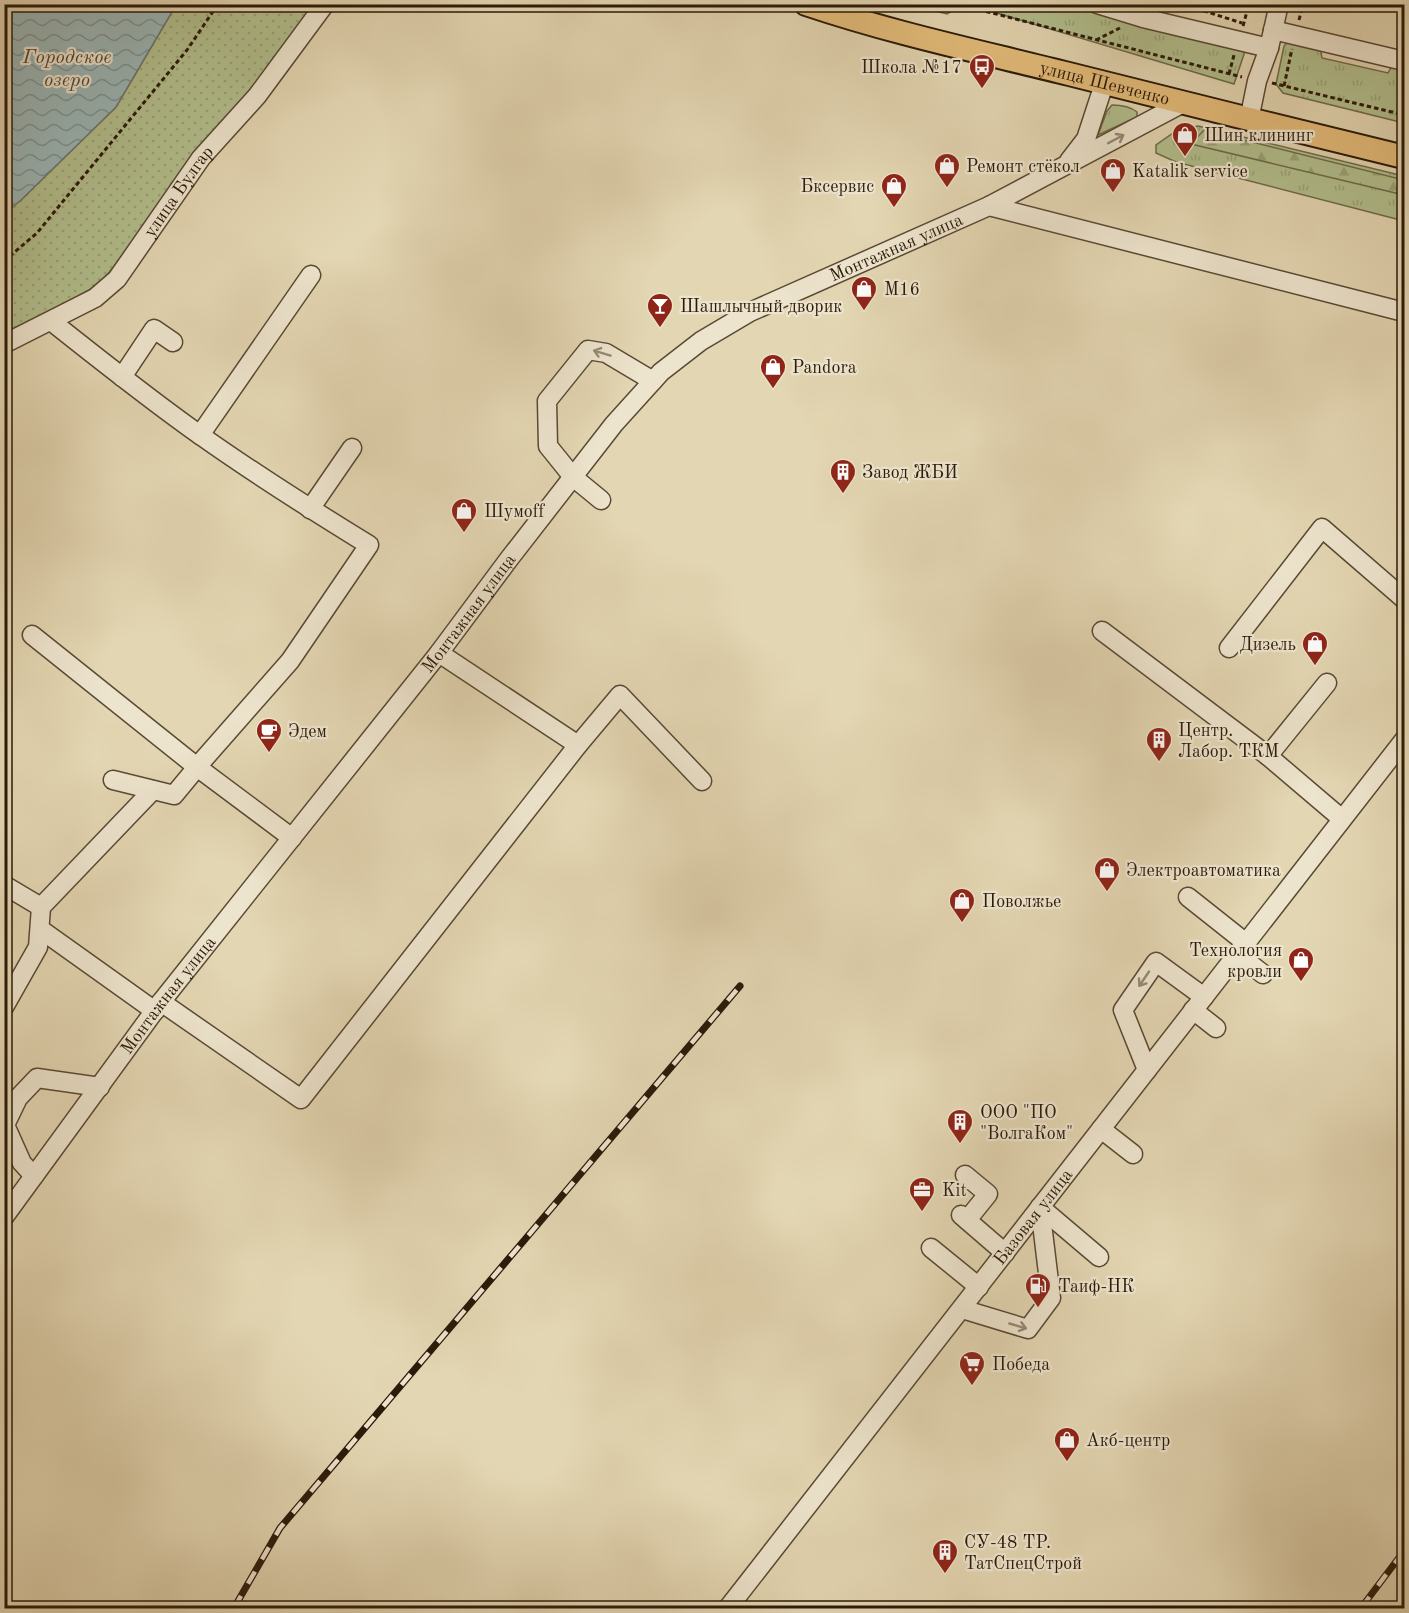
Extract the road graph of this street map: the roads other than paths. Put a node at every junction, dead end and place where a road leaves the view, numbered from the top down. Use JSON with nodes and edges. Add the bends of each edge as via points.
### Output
{"nodes":[{"id":1,"x":325,"y":4,"type":"edge"},
{"id":2,"x":806,"y":4,"type":"edge"},
{"id":3,"x":1097,"y":4,"type":"edge"},
{"id":4,"x":1279,"y":4,"type":"edge"},
{"id":5,"x":1271,"y":39,"type":"junction"},
{"id":6,"x":1404,"y":61,"type":"edge"},
{"id":7,"x":1104,"y":84,"type":"junction"},
{"id":8,"x":1183,"y":103,"type":"junction"},
{"id":9,"x":1249,"y":120,"type":"junction"},
{"id":10,"x":1404,"y":157,"type":"edge"},
{"id":11,"x":1064,"y":167,"type":"junction"},
{"id":12,"x":989,"y":206,"type":"junction"},
{"id":13,"x":311,"y":275,"type":"dead end"},
{"id":14,"x":1404,"y":312,"type":"edge"},
{"id":15,"x":51,"y":321,"type":"junction"},
{"id":16,"x":173,"y":342,"type":"dead end"},
{"id":17,"x":4,"y":344,"type":"edge"},
{"id":18,"x":122,"y":377,"type":"junction"},
{"id":19,"x":653,"y":381,"type":"junction"},
{"id":20,"x":200,"y":435,"type":"junction"},
{"id":21,"x":352,"y":448,"type":"dead end"},
{"id":22,"x":573,"y":477,"type":"junction"},
{"id":23,"x":601,"y":500,"type":"dead end"},
{"id":24,"x":310,"y":508,"type":"junction"},
{"id":25,"x":1404,"y":599,"type":"edge"},
{"id":26,"x":1102,"y":631,"type":"dead end"},
{"id":27,"x":32,"y":635,"type":"dead end"},
{"id":28,"x":1229,"y":648,"type":"dead end"},
{"id":29,"x":439,"y":653,"type":"junction"},
{"id":30,"x":1327,"y":683,"type":"dead end"},
{"id":31,"x":1404,"y":740,"type":"edge"},
{"id":32,"x":578,"y":745,"type":"junction"},
{"id":33,"x":1268,"y":756,"type":"junction"},
{"id":34,"x":197,"y":766,"type":"junction"},
{"id":35,"x":113,"y":780,"type":"dead end"},
{"id":36,"x":702,"y":781,"type":"dead end"},
{"id":37,"x":153,"y":790,"type":"junction"},
{"id":38,"x":1342,"y":819,"type":"junction"},
{"id":39,"x":292,"y":838,"type":"junction"},
{"id":40,"x":4,"y":885,"type":"edge"},
{"id":41,"x":1188,"y":897,"type":"dead end"},
{"id":42,"x":41,"y":907,"type":"junction"},
{"id":43,"x":39,"y":929,"type":"junction"},
{"id":44,"x":1242,"y":948,"type":"junction"},
{"id":45,"x":1263,"y":974,"type":"dead end"},
{"id":46,"x":1199,"y":1003,"type":"junction"},
{"id":47,"x":158,"y":1006,"type":"junction"},
{"id":48,"x":4,"y":1007,"type":"edge"},
{"id":49,"x":1216,"y":1028,"type":"dead end"},
{"id":50,"x":1147,"y":1070,"type":"junction"},
{"id":51,"x":100,"y":1087,"type":"junction"},
{"id":52,"x":1101,"y":1129,"type":"junction"},
{"id":53,"x":1133,"y":1154,"type":"dead end"},
{"id":54,"x":965,"y":1174,"type":"dead end"},
{"id":55,"x":34,"y":1176,"type":"junction"},
{"id":56,"x":1040,"y":1207,"type":"junction"},
{"id":57,"x":4,"y":1217,"type":"edge"},
{"id":58,"x":931,"y":1248,"type":"dead end"},
{"id":59,"x":1005,"y":1253,"type":"junction"},
{"id":60,"x":1099,"y":1257,"type":"dead end"},
{"id":61,"x":979,"y":1287,"type":"junction"},
{"id":62,"x":962,"y":1309,"type":"junction"},
{"id":63,"x":728,"y":1608,"type":"edge"}],
"edges":[{"from":1,"to":15,"type":"street","name":"улица Булгар","via":[[257,96],[201,159],[117,279],[95,298]]},
{"from":2,"to":7,"type":"main road","name":"улица Шевченко","via":[[857,21]]},
{"from":3,"to":5,"type":"street","via":[[1143,18]]},
{"from":4,"to":5,"type":"street"},
{"from":5,"to":6,"type":"street"},
{"from":5,"to":9,"type":"street"},
{"from":7,"to":8,"type":"main road","name":"улица Шевченко"},
{"from":7,"to":11,"type":"street","name":"Монтажная улица","via":[[1086,139]]},
{"from":8,"to":9,"type":"main road","name":"улица Шевченко"},
{"from":11,"to":8,"type":"street","name":"Монтажная улица","one_way":true},
{"from":9,"to":10,"type":"main road","name":"улица Шевченко"},
{"from":11,"to":12,"type":"street","name":"Монтажная улица"},
{"from":12,"to":14,"type":"street"},
{"from":12,"to":19,"type":"street","name":"Монтажная улица","via":[[750,312],[701,341]]},
{"from":13,"to":20,"type":"street"},
{"from":15,"to":17,"type":"street","name":"улица Булгар"},
{"from":15,"to":18,"type":"street"},
{"from":16,"to":18,"type":"street","via":[[154,328]]},
{"from":18,"to":20,"type":"street"},
{"from":19,"to":22,"type":"street","name":"Монтажная улица"},
{"from":19,"to":22,"type":"street","one_way":true,"via":[[606,353],[588,350],[546,401],[548,446]]},
{"from":20,"to":24,"type":"street"},
{"from":21,"to":24,"type":"street"},
{"from":22,"to":23,"type":"street"},
{"from":22,"to":29,"type":"street","name":"Монтажная улица"},
{"from":24,"to":34,"type":"street","via":[[369,546],[290,661]]},
{"from":25,"to":28,"type":"street","via":[[1322,528]]},
{"from":26,"to":33,"type":"street"},
{"from":27,"to":34,"type":"street"},
{"from":29,"to":32,"type":"street"},
{"from":29,"to":39,"type":"street","name":"Монтажная улица"},
{"from":30,"to":33,"type":"street"},
{"from":31,"to":38,"type":"street","name":"Базовая улица"},
{"from":32,"to":36,"type":"street","via":[[620,695]]},
{"from":32,"to":47,"type":"street","via":[[301,1099]]},
{"from":33,"to":38,"type":"street"},
{"from":34,"to":37,"type":"street","via":[[174,795]]},
{"from":34,"to":39,"type":"street"},
{"from":35,"to":37,"type":"street"},
{"from":37,"to":42,"type":"street"},
{"from":38,"to":44,"type":"street","name":"Базовая улица"},
{"from":39,"to":47,"type":"street","name":"Монтажная улица"},
{"from":40,"to":42,"type":"street"},
{"from":41,"to":44,"type":"street"},
{"from":42,"to":43,"type":"street"},
{"from":43,"to":47,"type":"street"},
{"from":43,"to":48,"type":"street","via":[[38,947]]},
{"from":44,"to":45,"type":"street"},
{"from":44,"to":46,"type":"street","name":"Базовая улица"},
{"from":46,"to":49,"type":"street"},
{"from":46,"to":50,"type":"street","name":"Базовая улица"},
{"from":46,"to":50,"type":"street","one_way":true,"via":[[1156,962],[1123,1010]]},
{"from":47,"to":51,"type":"street","name":"Монтажная улица"},
{"from":50,"to":52,"type":"street","name":"Базовая улица"},
{"from":51,"to":55,"type":"street","name":"Монтажная улица"},
{"from":51,"to":55,"type":"street","via":[[37,1078],[18,1098],[5,1125],[22,1163]]},
{"from":52,"to":53,"type":"street"},
{"from":52,"to":56,"type":"street","name":"Базовая улица"},
{"from":54,"to":59,"type":"street","via":[[988,1194],[964,1217]]},
{"from":55,"to":57,"type":"street","name":"Монтажная улица"},
{"from":56,"to":59,"type":"street","name":"Базовая улица"},
{"from":56,"to":60,"type":"street"},
{"from":62,"to":56,"type":"street","one_way":true,"via":[[1028,1329],[1051,1299]]},
{"from":58,"to":61,"type":"street"},
{"from":59,"to":61,"type":"street","name":"Базовая улица"},
{"from":61,"to":62,"type":"street","name":"Базовая улица"},
{"from":62,"to":63,"type":"street","name":"Базовая улица"}]}
